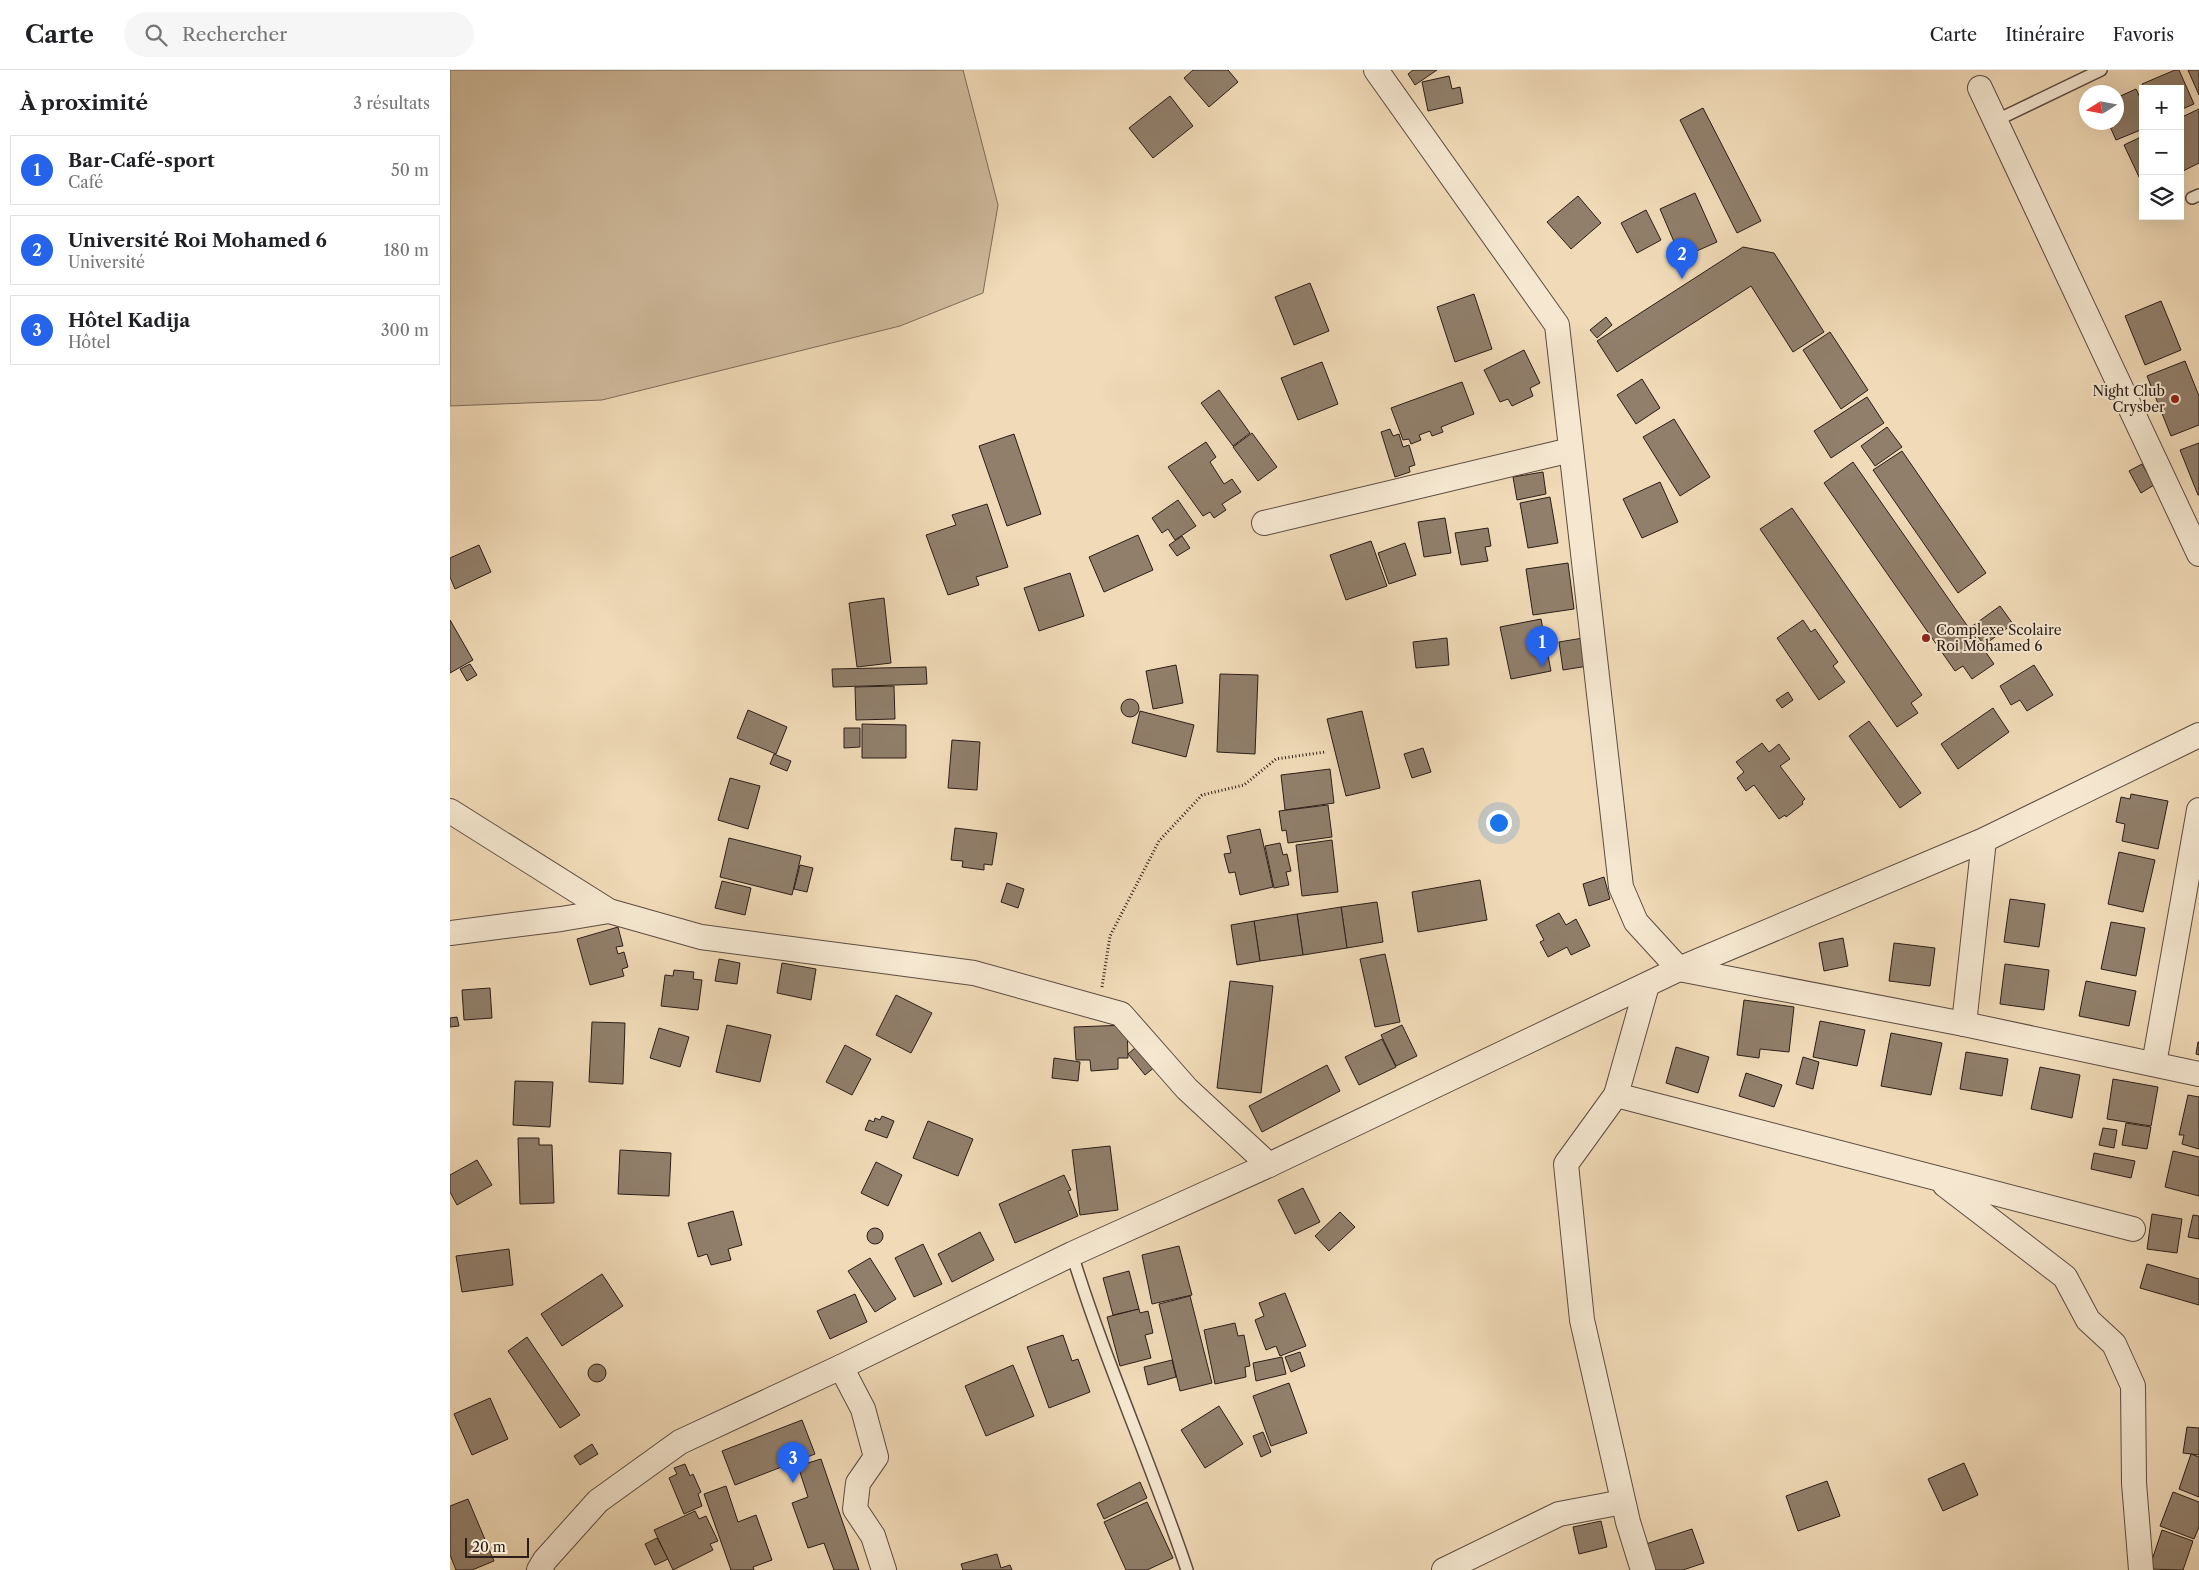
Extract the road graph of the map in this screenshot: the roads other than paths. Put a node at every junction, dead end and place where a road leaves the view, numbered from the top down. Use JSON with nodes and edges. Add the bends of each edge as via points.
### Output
{"nodes":[{"id":1,"x":1376,"y":70,"type":"edge"},
{"id":2,"x":2101,"y":70,"type":"edge"},
{"id":3,"x":1980,"y":88,"type":"dead end"},
{"id":4,"x":1995,"y":121,"type":"junction"},
{"id":5,"x":1570,"y":450,"type":"junction"},
{"id":6,"x":1264,"y":523,"type":"dead end"},
{"id":7,"x":2199,"y":554,"type":"edge"},
{"id":8,"x":2199,"y":735,"type":"edge"},
{"id":9,"x":2199,"y":810,"type":"edge"},
{"id":10,"x":450,"y":811,"type":"edge"},
{"id":11,"x":1984,"y":840,"type":"junction"},
{"id":12,"x":609,"y":910,"type":"junction"},
{"id":13,"x":450,"y":933,"type":"edge"},
{"id":14,"x":1679,"y":969,"type":"junction"},
{"id":15,"x":1647,"y":985,"type":"junction"},
{"id":16,"x":1964,"y":1024,"type":"junction"},
{"id":17,"x":2154,"y":1064,"type":"junction"},
{"id":18,"x":2199,"y":1074,"type":"edge"},
{"id":19,"x":1616,"y":1095,"type":"junction"},
{"id":20,"x":1269,"y":1165,"type":"junction"},
{"id":21,"x":1936,"y":1178,"type":"junction"},
{"id":22,"x":2133,"y":1229,"type":"dead end"},
{"id":23,"x":1072,"y":1254,"type":"junction"},
{"id":24,"x":842,"y":1368,"type":"junction"},
{"id":25,"x":1623,"y":1502,"type":"junction"},
{"id":26,"x":538,"y":1570,"type":"edge"},
{"id":27,"x":884,"y":1570,"type":"edge"},
{"id":28,"x":1187,"y":1570,"type":"edge"},
{"id":29,"x":1444,"y":1570,"type":"edge"},
{"id":30,"x":1643,"y":1570,"type":"edge"},
{"id":31,"x":2141,"y":1570,"type":"edge"}],
"edges":[{"from":1,"to":5,"type":"street","via":[[1557,325]]},
{"from":2,"to":4,"type":"lane"},
{"from":3,"to":4,"type":"street"},
{"from":4,"to":7,"type":"street"},
{"from":5,"to":6,"type":"street"},
{"from":5,"to":14,"type":"street","via":[[1620,887],[1636,922]]},
{"from":8,"to":11,"type":"street"},
{"from":9,"to":17,"type":"street"},
{"from":10,"to":12,"type":"street"},
{"from":11,"to":14,"type":"street"},
{"from":11,"to":16,"type":"street"},
{"from":12,"to":13,"type":"street"},
{"from":12,"to":20,"type":"street","via":[[701,937],[974,973],[1121,1014],[1187,1089]]},
{"from":14,"to":15,"type":"street"},
{"from":14,"to":16,"type":"street"},
{"from":15,"to":19,"type":"street"},
{"from":15,"to":20,"type":"street"},
{"from":16,"to":17,"type":"street"},
{"from":17,"to":18,"type":"street"},
{"from":19,"to":21,"type":"street"},
{"from":19,"to":25,"type":"street","via":[[1566,1164],[1582,1320]]},
{"from":20,"to":23,"type":"street"},
{"from":21,"to":22,"type":"street"},
{"from":21,"to":31,"type":"street","via":[[2065,1277],[2088,1320],[2114,1344],[2133,1386],[2134,1483]]},
{"from":23,"to":24,"type":"street"},
{"from":23,"to":28,"type":"lane"},
{"from":24,"to":26,"type":"street","via":[[680,1442],[598,1501]]},
{"from":24,"to":27,"type":"street","via":[[863,1409],[876,1457],[858,1483],[855,1509],[873,1536]]},
{"from":25,"to":29,"type":"street","via":[[1559,1514]]},
{"from":25,"to":30,"type":"street"}]}
